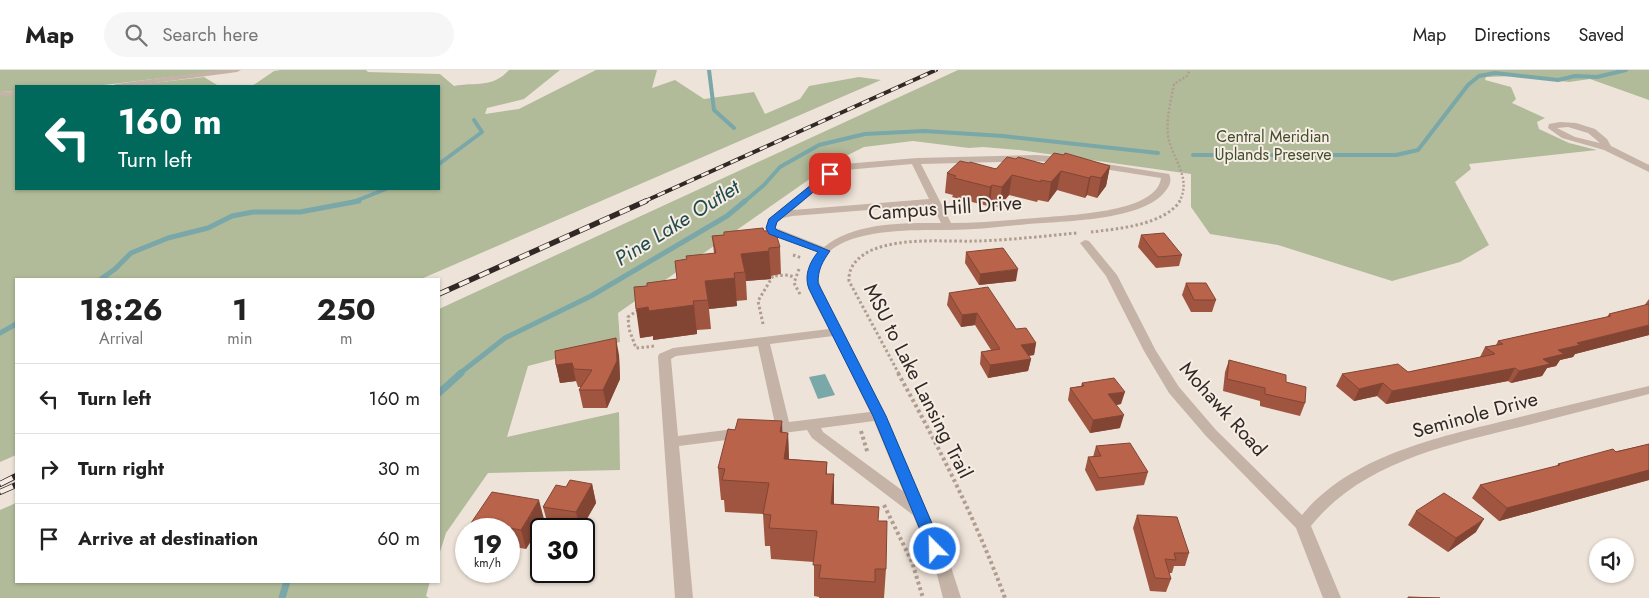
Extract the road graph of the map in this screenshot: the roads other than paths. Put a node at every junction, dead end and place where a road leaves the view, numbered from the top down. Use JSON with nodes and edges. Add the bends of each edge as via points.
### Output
{"nodes":[{"id":1,"x":237,"y":70,"type":"edge"},
{"id":2,"x":124,"y":85,"type":"edge"},
{"id":3,"x":15,"y":93,"type":"edge"},
{"id":4,"x":0,"y":94,"type":"edge"},
{"id":5,"x":1607,"y":148,"type":"junction"},
{"id":6,"x":917,"y":161,"type":"junction"},
{"id":7,"x":1649,"y":169,"type":"edge"},
{"id":8,"x":936,"y":202,"type":"junction"},
{"id":9,"x":780,"y":215,"type":"junction"},
{"id":10,"x":948,"y":227,"type":"junction"},
{"id":11,"x":1085,"y":243,"type":"dead end"},
{"id":12,"x":819,"y":249,"type":"junction"},
{"id":13,"x":837,"y":332,"type":"junction"},
{"id":14,"x":763,"y":341,"type":"junction"},
{"id":15,"x":1649,"y":390,"type":"edge"},
{"id":16,"x":879,"y":416,"type":"junction"},
{"id":17,"x":812,"y":425,"type":"junction"},
{"id":18,"x":783,"y":428,"type":"junction"},
{"id":19,"x":670,"y":442,"type":"junction"},
{"id":20,"x":920,"y":512,"type":"junction"},
{"id":21,"x":1303,"y":525,"type":"junction"},
{"id":22,"x":684,"y":598,"type":"edge"},
{"id":23,"x":952,"y":598,"type":"edge"},
{"id":24,"x":1332,"y":598,"type":"edge"}],
"edges":[{"from":1,"to":2,"type":"street"},
{"from":3,"to":4,"type":"street"},
{"from":5,"to":5,"type":"street","via":[[1600,138],[1586,129],[1565,124],[1552,126],[1557,133],[1569,138]]},
{"from":5,"to":7,"type":"street"},
{"from":6,"to":8,"type":"street"},
{"from":6,"to":9,"type":"street","via":[[844,167],[830,174]]},
{"from":6,"to":10,"type":"street","name":"Campus Hill Drive","via":[[1036,158],[1166,177],[1159,192],[1120,211]]},
{"from":8,"to":9,"type":"street"},
{"from":8,"to":10,"type":"street"},
{"from":9,"to":12,"type":"street","via":[[772,221],[773,232]]},
{"from":10,"to":12,"type":"street","name":"Campus Hill Drive","via":[[881,228],[846,237]]},
{"from":11,"to":21,"type":"street","name":"Mohawk Road","via":[[1111,275],[1174,390],[1211,433]]},
{"from":12,"to":13,"type":"street","via":[[812,283]]},
{"from":13,"to":14,"type":"street"},
{"from":13,"to":16,"type":"street"},
{"from":14,"to":18,"type":"street"},
{"from":14,"to":19,"type":"street","via":[[666,355],[663,360]]},
{"from":15,"to":21,"type":"street","name":"Seminole Drive","via":[[1440,442],[1380,467],[1329,495]]},
{"from":16,"to":17,"type":"street"},
{"from":16,"to":20,"type":"street"},
{"from":17,"to":18,"type":"street"},
{"from":17,"to":20,"type":"street","via":[[817,435]]},
{"from":18,"to":19,"type":"street"},
{"from":19,"to":22,"type":"street"},
{"from":20,"to":23,"type":"street"},
{"from":21,"to":24,"type":"street","name":"Mohawk Road"}]}
